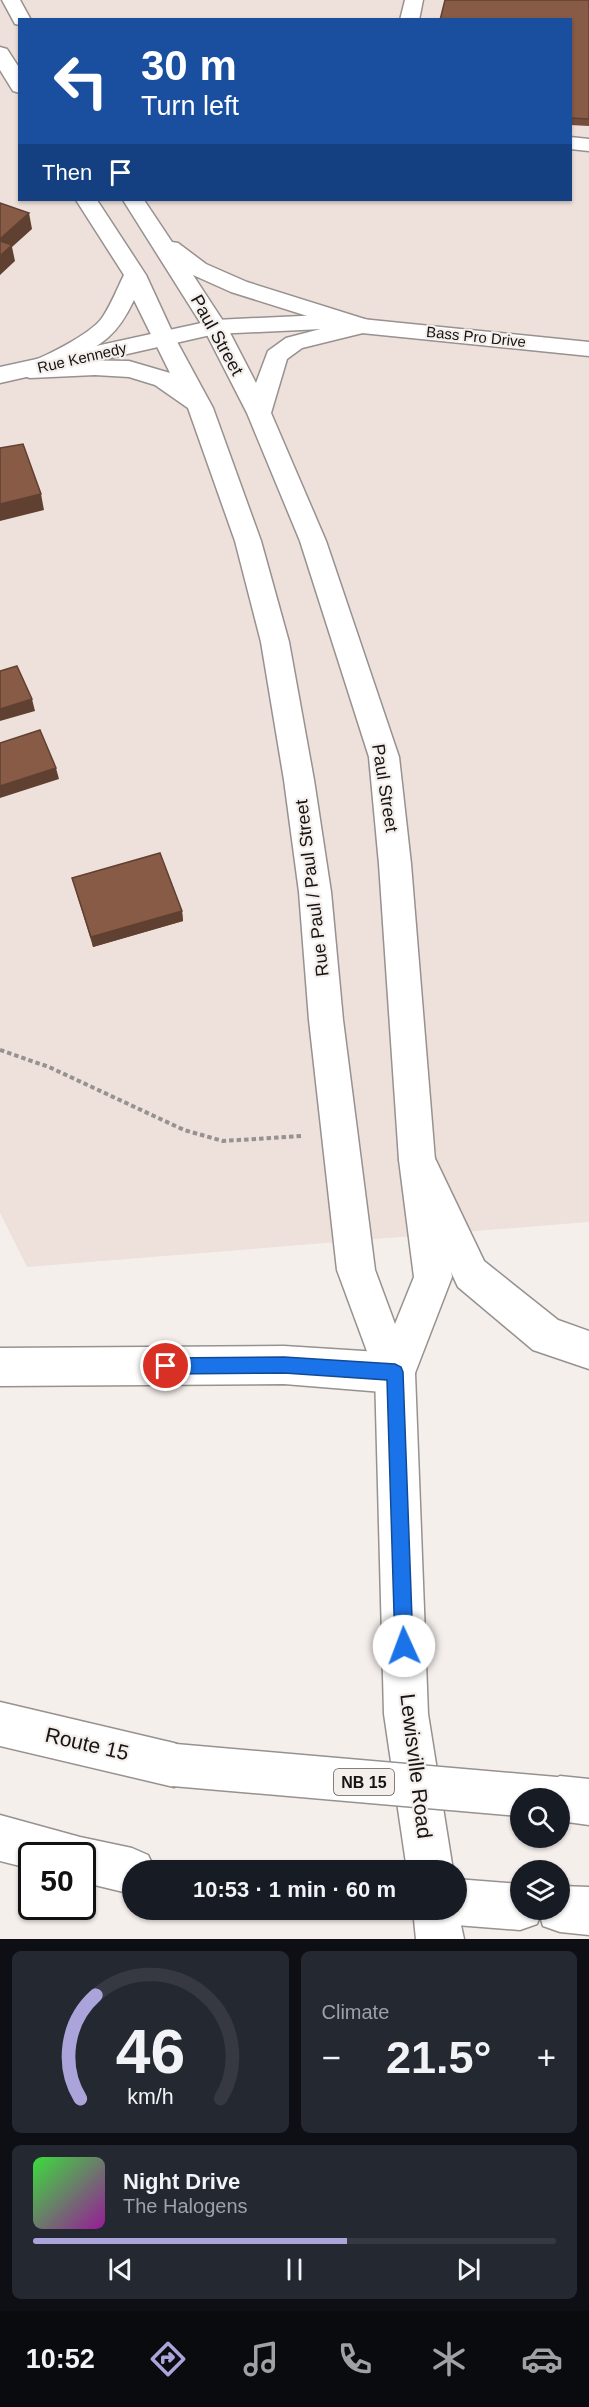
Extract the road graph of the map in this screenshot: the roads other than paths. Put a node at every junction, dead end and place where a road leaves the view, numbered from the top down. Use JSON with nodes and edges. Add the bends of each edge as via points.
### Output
{"nodes":[{"id":1,"x":11,"y":0,"type":"edge"},
{"id":2,"x":414,"y":0,"type":"edge"},
{"id":3,"x":21,"y":18,"type":"edge"},
{"id":4,"x":410,"y":18,"type":"edge"},
{"id":5,"x":0,"y":53,"type":"edge"},
{"id":6,"x":18,"y":84,"type":"edge"},
{"id":7,"x":572,"y":143,"type":"edge"},
{"id":8,"x":589,"y":145,"type":"edge"},
{"id":9,"x":88,"y":201,"type":"edge"},
{"id":10,"x":135,"y":201,"type":"edge"},
{"id":11,"x":162,"y":242,"type":"junction"},
{"id":12,"x":135,"y":275,"type":"junction"},
{"id":13,"x":363,"y":326,"type":"junction"},
{"id":14,"x":215,"y":327,"type":"junction"},
{"id":15,"x":163,"y":338,"type":"junction"},
{"id":16,"x":589,"y":349,"type":"edge"},
{"id":17,"x":30,"y":370,"type":"junction"},
{"id":18,"x":0,"y":375,"type":"edge"},
{"id":19,"x":201,"y":408,"type":"junction"},
{"id":20,"x":259,"y":413,"type":"junction"},
{"id":21,"x":417,"y":1160,"type":"junction"},
{"id":22,"x":589,"y":1350,"type":"edge"},
{"id":23,"x":0,"y":1367,"type":"edge"},
{"id":24,"x":395,"y":1372,"type":"junction"},
{"id":25,"x":0,"y":1724,"type":"edge"},
{"id":26,"x":510,"y":1794,"type":"edge"},
{"id":27,"x":570,"y":1800,"type":"edge"},
{"id":28,"x":589,"y":1802,"type":"edge"},
{"id":29,"x":0,"y":1838,"type":"edge"},
{"id":30,"x":18,"y":1843,"type":"edge"},
{"id":31,"x":428,"y":1860,"type":"edge"},
{"id":32,"x":96,"y":1862,"type":"edge"},
{"id":33,"x":122,"y":1869,"type":"edge"},
{"id":34,"x":467,"y":1903,"type":"edge"},
{"id":35,"x":510,"y":1905,"type":"edge"},
{"id":36,"x":570,"y":1910,"type":"edge"},
{"id":37,"x":589,"y":1911,"type":"edge"},
{"id":38,"x":437,"y":1920,"type":"edge"},
{"id":39,"x":440,"y":1939,"type":"edge"}],
"edges":[{"from":1,"to":3,"type":"main road"},
{"from":2,"to":4,"type":"main road"},
{"from":5,"to":6,"type":"main road"},
{"from":7,"to":8,"type":"main road"},
{"from":9,"to":12,"type":"main road"},
{"from":10,"to":11,"type":"main road"},
{"from":11,"to":13,"type":"main road","via":[[198,269],[239,287]]},
{"from":11,"to":14,"type":"main road","name":"Paul Street"},
{"from":12,"to":15,"type":"main road"},
{"from":12,"to":17,"type":"main road","via":[[112,322],[89,342]]},
{"from":13,"to":14,"type":"main road","name":"Rue Kennedy","via":[[285,322]]},
{"from":13,"to":16,"type":"main road","name":"Bass Pro Drive"},
{"from":13,"to":20,"type":"main road","via":[[294,343],[276,356]]},
{"from":14,"to":15,"type":"main road","name":"Rue Kennedy"},
{"from":14,"to":20,"type":"main road","name":"Paul Street"},
{"from":15,"to":17,"type":"main road","name":"Rue Kennedy"},
{"from":15,"to":19,"type":"main road"},
{"from":17,"to":18,"type":"main road","name":"Rue Kennedy"},
{"from":17,"to":19,"type":"main road","via":[[133,370],[160,377]]},
{"from":19,"to":24,"type":"main road","name":"Rue Paul / Paul Street","via":[[248,542],[275,642],[315,892],[356,1269]]},
{"from":20,"to":21,"type":"main road","name":"Paul Street","via":[[313,541],[384,757]]},
{"from":21,"to":22,"type":"main road","via":[[471,1274],[547,1336]]},
{"from":21,"to":24,"type":"main road","name":"Paul Street","via":[[433,1276]]},
{"from":23,"to":24,"type":"main road","via":[[284,1365]]},
{"from":24,"to":31,"type":"main road","name":"Lewisville Road","via":[[406,1714]]},
{"from":25,"to":26,"type":"main road","name":"Route 15","number":"NB 15","bridge":true,"via":[[174,1765]]},
{"from":27,"to":28,"type":"main road"},
{"from":29,"to":30,"type":"main road"},
{"from":32,"to":33,"type":"main road"},
{"from":34,"to":35,"type":"main road"},
{"from":36,"to":37,"type":"main road"},
{"from":38,"to":39,"type":"main road"}]}
